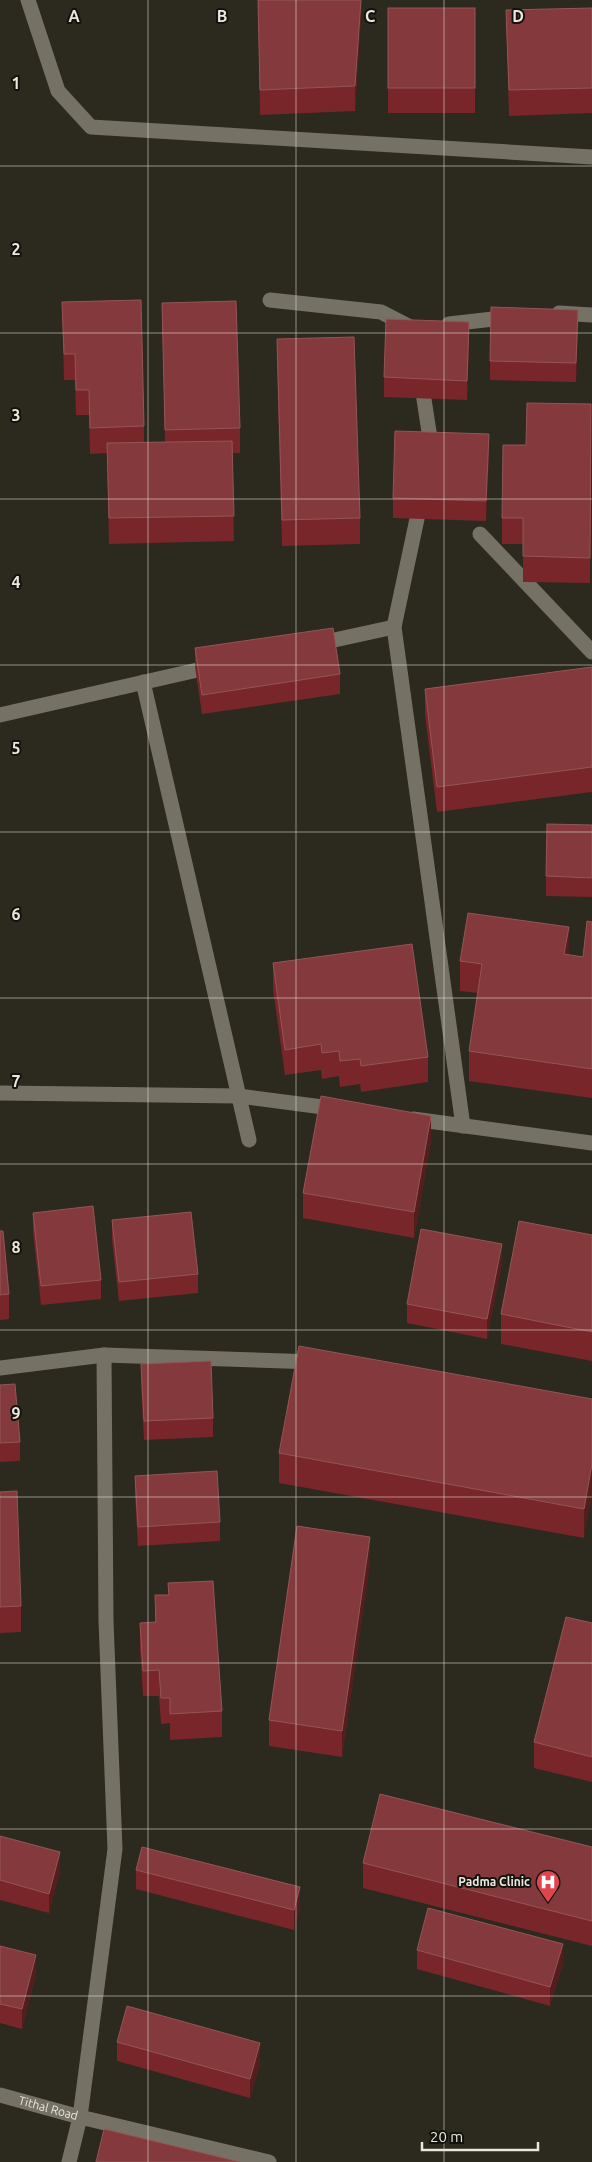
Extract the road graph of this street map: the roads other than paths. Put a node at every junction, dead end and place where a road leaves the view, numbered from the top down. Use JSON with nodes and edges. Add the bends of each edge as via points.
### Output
{"nodes":[{"id":1,"x":28,"y":0,"type":"edge"},
{"id":2,"x":592,"y":157,"type":"edge"},
{"id":3,"x":270,"y":300,"type":"dead end"},
{"id":4,"x":546,"y":314,"type":"edge"},
{"id":5,"x":592,"y":315,"type":"edge"},
{"id":6,"x":527,"y":316,"type":"edge"},
{"id":7,"x":423,"y":327,"type":"junction"},
{"id":8,"x":416,"y":347,"type":"edge"},
{"id":9,"x":419,"y":365,"type":"edge"},
{"id":10,"x":428,"y":467,"type":"edge"},
{"id":11,"x":424,"y":486,"type":"edge"},
{"id":12,"x":480,"y":534,"type":"dead end"},
{"id":13,"x":394,"y":627,"type":"junction"},
{"id":14,"x":297,"y":648,"type":"edge"},
{"id":15,"x":592,"y":652,"type":"edge"},
{"id":16,"x":230,"y":663,"type":"edge"},
{"id":17,"x":143,"y":682,"type":"junction"},
{"id":18,"x":0,"y":715,"type":"edge"},
{"id":19,"x":0,"y":1093,"type":"edge"},
{"id":20,"x":239,"y":1096,"type":"junction"},
{"id":21,"x":356,"y":1112,"type":"edge"},
{"id":22,"x":395,"y":1117,"type":"edge"},
{"id":23,"x":463,"y":1126,"type":"junction"},
{"id":24,"x":249,"y":1140,"type":"dead end"},
{"id":25,"x":592,"y":1143,"type":"edge"},
{"id":26,"x":104,"y":1355,"type":"junction"},
{"id":27,"x":327,"y":1362,"type":"edge"},
{"id":28,"x":0,"y":1368,"type":"edge"},
{"id":29,"x":0,"y":2095,"type":"edge"},
{"id":30,"x":80,"y":2117,"type":"junction"},
{"id":31,"x":69,"y":2162,"type":"edge"},
{"id":32,"x":269,"y":2162,"type":"edge"}],
"edges":[{"from":1,"to":2,"type":"street","via":[[58,90],[91,126]]},
{"from":3,"to":7,"type":"street","via":[[381,312]]},
{"from":4,"to":5,"type":"street"},
{"from":6,"to":7,"type":"street"},
{"from":7,"to":8,"type":"street"},
{"from":9,"to":10,"type":"street","via":[[432,448]]},
{"from":11,"to":13,"type":"street"},
{"from":12,"to":15,"type":"street"},
{"from":13,"to":14,"type":"street"},
{"from":13,"to":23,"type":"street"},
{"from":16,"to":17,"type":"street"},
{"from":17,"to":18,"type":"street"},
{"from":17,"to":20,"type":"street"},
{"from":19,"to":20,"type":"street"},
{"from":20,"to":21,"type":"street"},
{"from":20,"to":24,"type":"street"},
{"from":22,"to":23,"type":"street"},
{"from":23,"to":25,"type":"street"},
{"from":26,"to":27,"type":"street"},
{"from":26,"to":28,"type":"street"},
{"from":26,"to":30,"type":"street","via":[[106,1621],[115,1849]]},
{"from":29,"to":30,"type":"street","name":"Tithal Road"},
{"from":30,"to":31,"type":"street","name":"Tithal Road"},
{"from":30,"to":32,"type":"street"}]}
